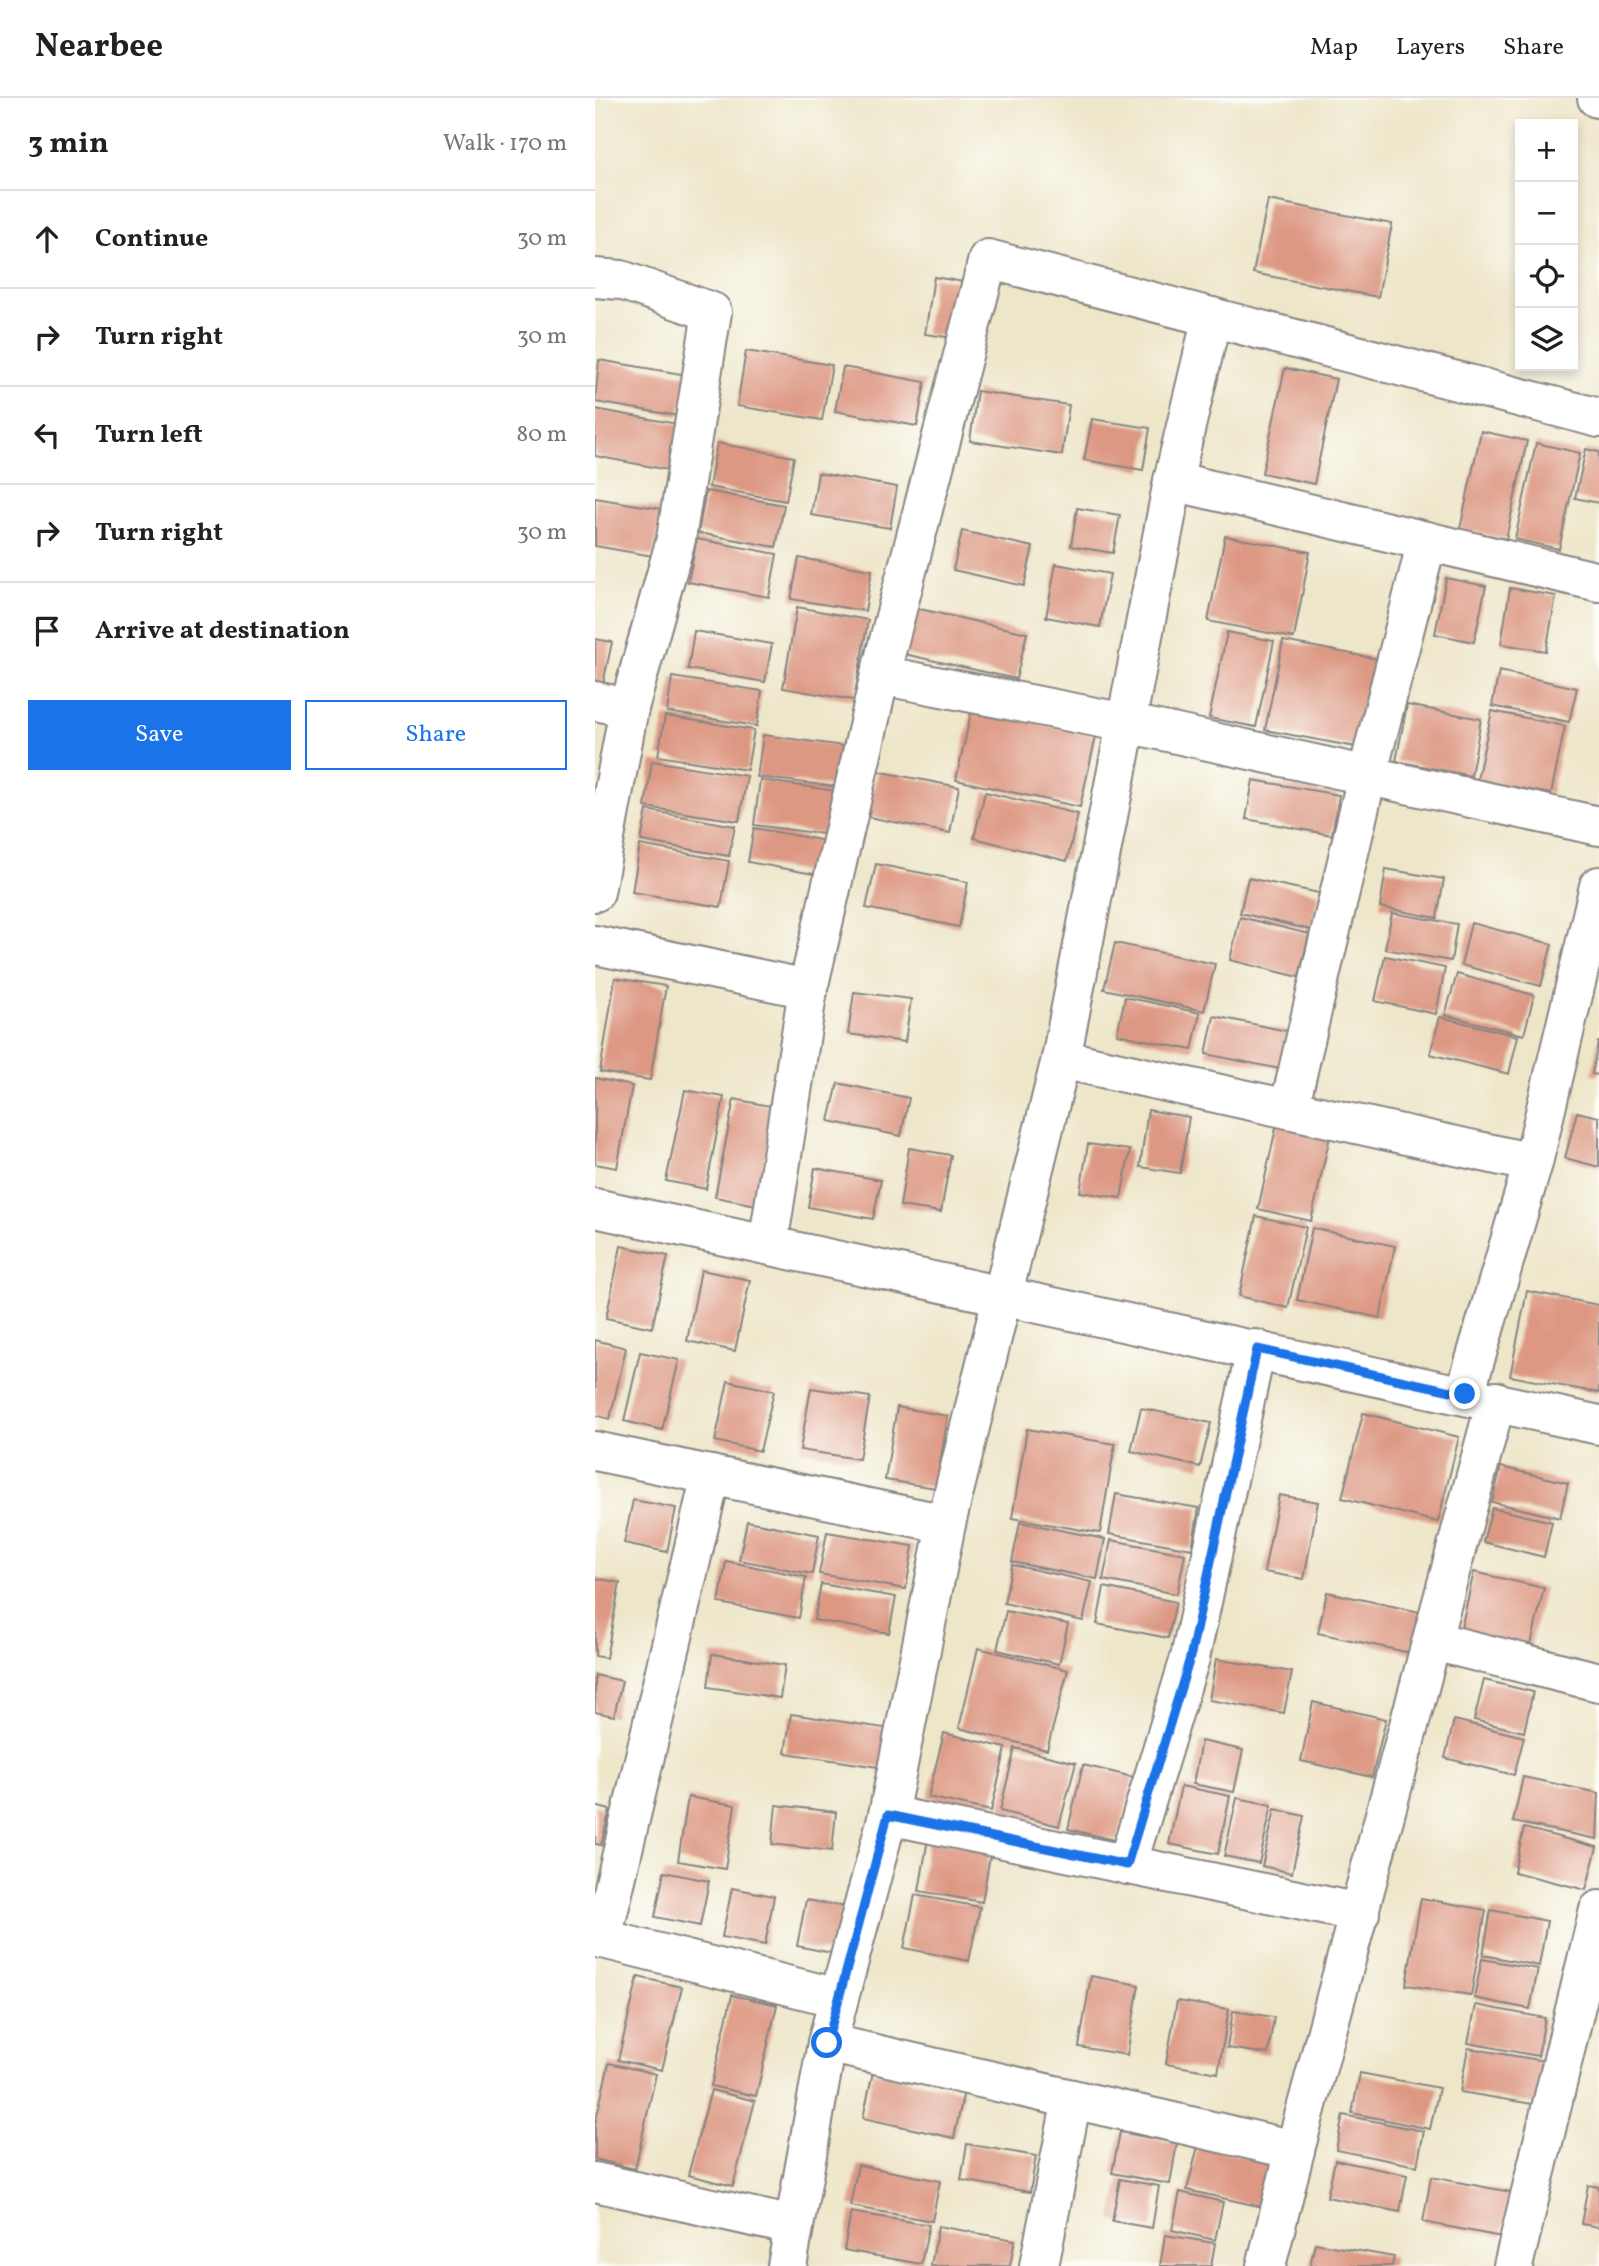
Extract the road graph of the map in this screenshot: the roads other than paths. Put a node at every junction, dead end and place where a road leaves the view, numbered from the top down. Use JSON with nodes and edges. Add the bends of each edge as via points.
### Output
{"nodes":[{"id":1,"x":595,"y":278,"type":"edge"},
{"id":2,"x":1212,"y":317,"type":"junction"},
{"id":3,"x":1599,"y":418,"type":"edge"},
{"id":4,"x":1173,"y":481,"type":"junction"},
{"id":5,"x":1427,"y":541,"type":"junction"},
{"id":6,"x":1599,"y":582,"type":"edge"},
{"id":7,"x":880,"y":675,"type":"junction"},
{"id":8,"x":612,"y":705,"type":"edge"},
{"id":9,"x":1126,"y":723,"type":"junction"},
{"id":10,"x":1367,"y":776,"type":"junction"},
{"id":11,"x":1599,"y":826,"type":"edge"},
{"id":12,"x":1599,"y":886,"type":"edge"},
{"id":13,"x":595,"y":892,"type":"edge"},
{"id":14,"x":595,"y":946,"type":"edge"},
{"id":15,"x":808,"y":989,"type":"junction"},
{"id":16,"x":1061,"y":1059,"type":"junction"},
{"id":17,"x":1289,"y":1109,"type":"junction"},
{"id":18,"x":1533,"y":1163,"type":"junction"},
{"id":19,"x":595,"y":1208,"type":"edge"},
{"id":20,"x":768,"y":1245,"type":"junction"},
{"id":21,"x":1002,"y":1295,"type":"junction"},
{"id":22,"x":1257,"y":1349,"type":"junction"},
{"id":23,"x":1481,"y":1398,"type":"junction"},
{"id":24,"x":1599,"y":1425,"type":"edge"},
{"id":25,"x":595,"y":1451,"type":"edge"},
{"id":26,"x":711,"y":1475,"type":"junction"},
{"id":27,"x":946,"y":1524,"type":"junction"},
{"id":28,"x":1433,"y":1642,"type":"junction"},
{"id":29,"x":1599,"y":1682,"type":"edge"},
{"id":30,"x":888,"y":1815,"type":"junction"},
{"id":31,"x":1127,"y":1865,"type":"junction"},
{"id":32,"x":1360,"y":1913,"type":"junction"},
{"id":33,"x":1597,"y":1924,"type":"edge"},
{"id":34,"x":598,"y":1938,"type":"edge"},
{"id":35,"x":838,"y":1998,"type":"junction"},
{"id":36,"x":827,"y":2043,"type":"junction"},
{"id":37,"x":1072,"y":2099,"type":"junction"},
{"id":38,"x":1294,"y":2150,"type":"junction"},
{"id":39,"x":595,"y":2182,"type":"edge"},
{"id":40,"x":794,"y":2226,"type":"junction"},
{"id":41,"x":787,"y":2266,"type":"edge"},
{"id":42,"x":1039,"y":2266,"type":"edge"},
{"id":43,"x":1266,"y":2266,"type":"edge"},
{"id":44,"x":1513,"y":2266,"type":"edge"}],
"edges":[{"from":1,"to":8,"type":"street","via":[[621,280],[712,312],[676,539]]},
{"from":2,"to":3,"type":"street"},
{"from":2,"to":4,"type":"street"},
{"from":2,"to":7,"type":"street","via":[[988,259]]},
{"from":4,"to":5,"type":"street"},
{"from":4,"to":9,"type":"street"},
{"from":5,"to":6,"type":"street"},
{"from":5,"to":10,"type":"street"},
{"from":7,"to":9,"type":"street"},
{"from":7,"to":15,"type":"street"},
{"from":8,"to":13,"type":"street"},
{"from":9,"to":10,"type":"street"},
{"from":9,"to":16,"type":"street"},
{"from":10,"to":11,"type":"street"},
{"from":10,"to":17,"type":"street"},
{"from":12,"to":18,"type":"street"},
{"from":14,"to":15,"type":"street"},
{"from":15,"to":20,"type":"street"},
{"from":16,"to":17,"type":"street"},
{"from":16,"to":21,"type":"street"},
{"from":17,"to":18,"type":"street"},
{"from":18,"to":23,"type":"street"},
{"from":19,"to":20,"type":"street"},
{"from":20,"to":21,"type":"street"},
{"from":21,"to":22,"type":"street"},
{"from":21,"to":27,"type":"street"},
{"from":22,"to":23,"type":"street"},
{"from":22,"to":31,"type":"street","via":[[1190,1658]]},
{"from":23,"to":24,"type":"street"},
{"from":23,"to":28,"type":"street"},
{"from":25,"to":26,"type":"street"},
{"from":26,"to":27,"type":"street"},
{"from":26,"to":34,"type":"street"},
{"from":27,"to":30,"type":"street"},
{"from":28,"to":29,"type":"street"},
{"from":28,"to":32,"type":"street"},
{"from":30,"to":31,"type":"street"},
{"from":30,"to":35,"type":"street"},
{"from":31,"to":32,"type":"street"},
{"from":32,"to":38,"type":"street"},
{"from":33,"to":44,"type":"street"},
{"from":34,"to":35,"type":"street"},
{"from":35,"to":36,"type":"street"},
{"from":36,"to":37,"type":"street"},
{"from":36,"to":40,"type":"street"},
{"from":37,"to":38,"type":"street"},
{"from":37,"to":42,"type":"street"},
{"from":38,"to":43,"type":"street"},
{"from":39,"to":40,"type":"street"},
{"from":40,"to":41,"type":"street"}]}
